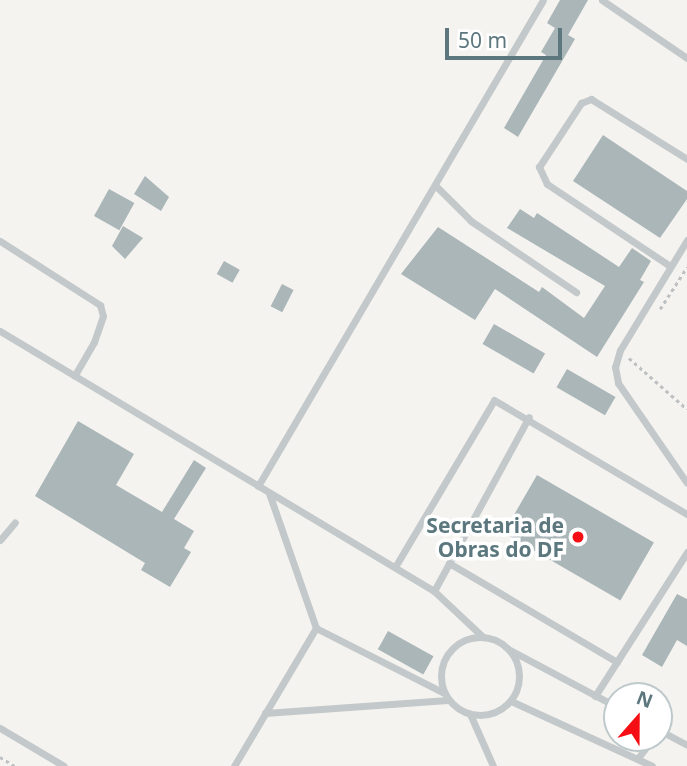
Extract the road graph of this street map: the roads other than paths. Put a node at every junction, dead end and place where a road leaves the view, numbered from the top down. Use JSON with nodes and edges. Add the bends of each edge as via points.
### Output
{"nodes":[{"id":1,"x":543,"y":0,"type":"edge"},
{"id":2,"x":602,"y":0,"type":"edge"},
{"id":3,"x":687,"y":58,"type":"edge"},
{"id":4,"x":687,"y":159,"type":"edge"},
{"id":5,"x":435,"y":185,"type":"junction"},
{"id":6,"x":687,"y":240,"type":"edge"},
{"id":7,"x":0,"y":241,"type":"edge"},
{"id":8,"x":670,"y":266,"type":"junction"},
{"id":9,"x":576,"y":292,"type":"dead end"},
{"id":10,"x":0,"y":331,"type":"edge"},
{"id":11,"x":74,"y":376,"type":"junction"},
{"id":12,"x":529,"y":417,"type":"junction"},
{"id":13,"x":687,"y":483,"type":"edge"},
{"id":14,"x":258,"y":486,"type":"junction"},
{"id":15,"x":269,"y":493,"type":"junction"},
{"id":16,"x":687,"y":514,"type":"edge"},
{"id":17,"x":15,"y":522,"type":"dead end"},
{"id":18,"x":0,"y":540,"type":"edge"},
{"id":19,"x":687,"y":552,"type":"edge"},
{"id":20,"x":449,"y":563,"type":"junction"},
{"id":21,"x":395,"y":567,"type":"junction"},
{"id":22,"x":434,"y":591,"type":"junction"},
{"id":23,"x":316,"y":628,"type":"junction"},
{"id":24,"x":483,"y":637,"type":"junction"},
{"id":25,"x":509,"y":649,"type":"junction"},
{"id":26,"x":617,"y":662,"type":"junction"},
{"id":27,"x":595,"y":696,"type":"junction"},
{"id":28,"x":446,"y":697,"type":"junction"},
{"id":29,"x":603,"y":700,"type":"edge"},
{"id":30,"x":511,"y":701,"type":"junction"},
{"id":31,"x":265,"y":713,"type":"junction"},
{"id":32,"x":470,"y":715,"type":"junction"},
{"id":33,"x":0,"y":728,"type":"edge"},
{"id":34,"x":642,"y":752,"type":"edge"},
{"id":35,"x":638,"y":758,"type":"junction"},
{"id":36,"x":64,"y":766,"type":"edge"},
{"id":37,"x":234,"y":766,"type":"edge"},
{"id":38,"x":493,"y":766,"type":"edge"},
{"id":39,"x":652,"y":766,"type":"edge"}],
"edges":[{"from":1,"to":5,"type":"lane"},
{"from":2,"to":3,"type":"lane"},
{"from":4,"to":8,"type":"lane","via":[[591,99],[581,103],[539,167],[547,184]]},
{"from":5,"to":9,"type":"lane","via":[[471,221]]},
{"from":5,"to":14,"type":"lane"},
{"from":6,"to":8,"type":"lane"},
{"from":7,"to":11,"type":"lane","via":[[100,305],[103,316],[94,342]]},
{"from":8,"to":13,"type":"lane","via":[[615,367],[624,394]]},
{"from":10,"to":11,"type":"lane"},
{"from":11,"to":14,"type":"lane"},
{"from":12,"to":16,"type":"lane"},
{"from":12,"to":20,"type":"lane"},
{"from":12,"to":21,"type":"lane","via":[[499,400],[491,401]]},
{"from":14,"to":15,"type":"lane"},
{"from":15,"to":21,"type":"lane"},
{"from":15,"to":23,"type":"lane"},
{"from":17,"to":18,"type":"lane"},
{"from":19,"to":26,"type":"lane"},
{"from":20,"to":22,"type":"lane"},
{"from":20,"to":26,"type":"lane"},
{"from":21,"to":22,"type":"lane"},
{"from":22,"to":24,"type":"lane"},
{"from":23,"to":28,"type":"lane"},
{"from":23,"to":31,"type":"lane"},
{"from":24,"to":25,"type":"lane"},
{"from":24,"to":28,"type":"lane","via":[[451,649],[440,670]]},
{"from":25,"to":27,"type":"lane"},
{"from":25,"to":30,"type":"lane","via":[[519,675]]},
{"from":26,"to":27,"type":"lane"},
{"from":27,"to":29,"type":"lane"},
{"from":28,"to":31,"type":"lane"},
{"from":28,"to":32,"type":"lane"},
{"from":30,"to":32,"type":"lane","via":[[492,714]]},
{"from":30,"to":35,"type":"lane"},
{"from":31,"to":37,"type":"lane"},
{"from":32,"to":38,"type":"lane"},
{"from":33,"to":36,"type":"lane"},
{"from":34,"to":35,"type":"lane"},
{"from":35,"to":39,"type":"lane"}]}
